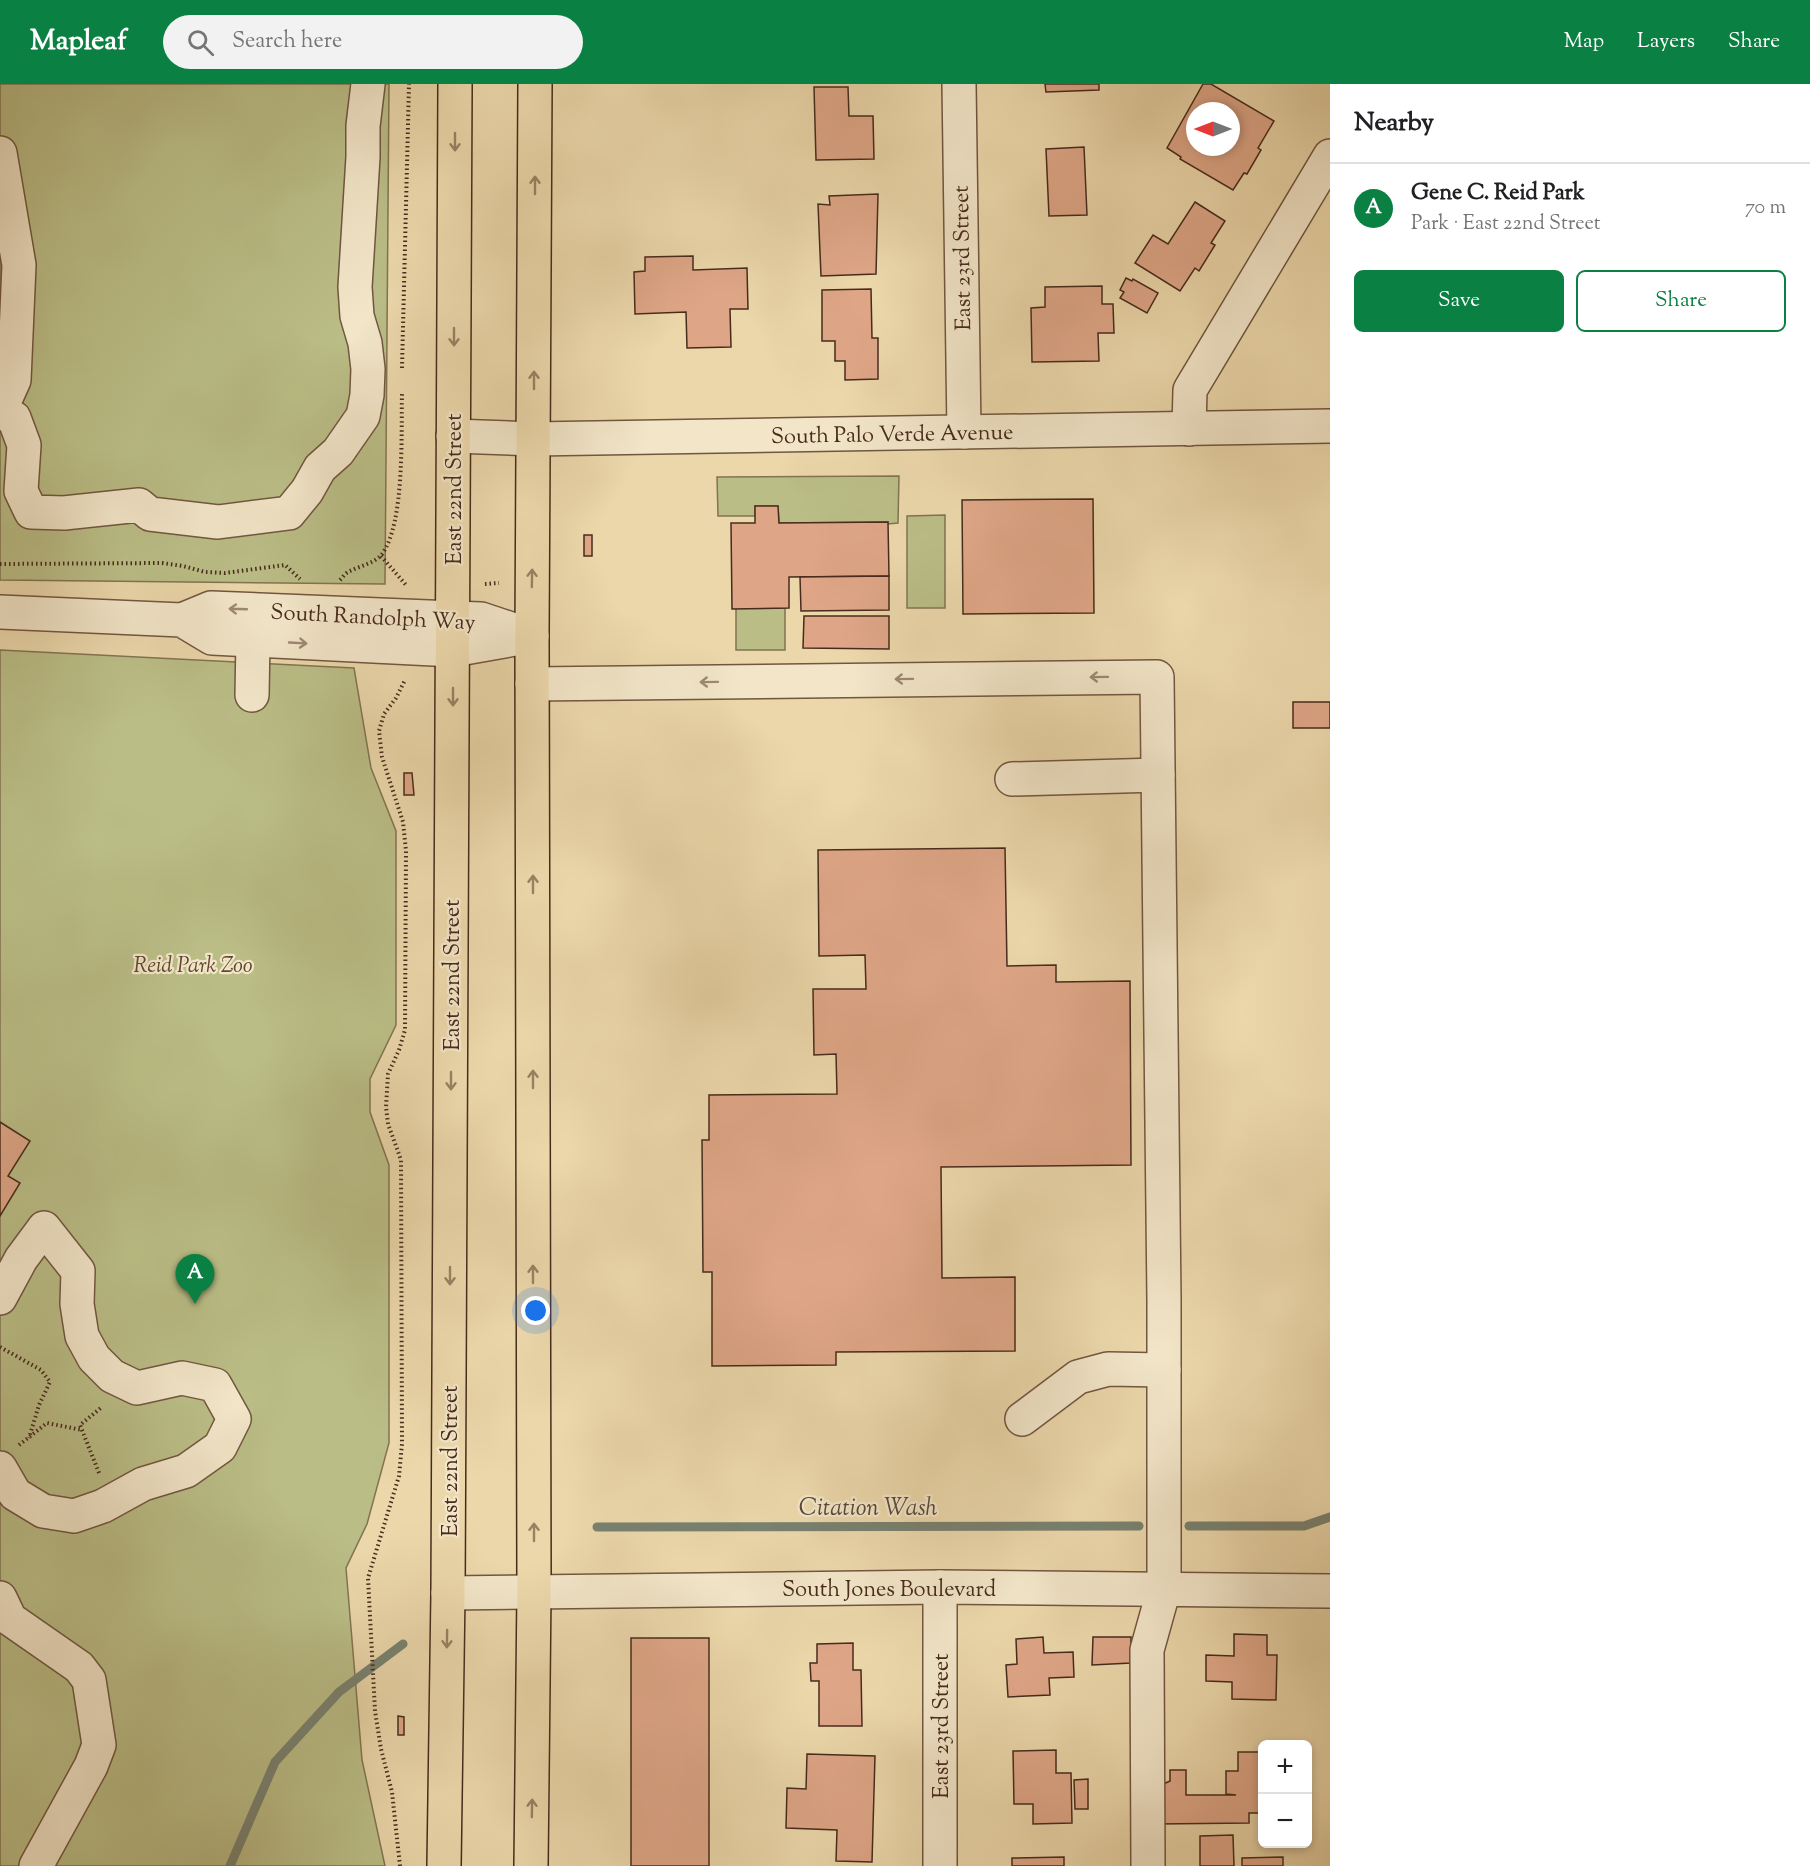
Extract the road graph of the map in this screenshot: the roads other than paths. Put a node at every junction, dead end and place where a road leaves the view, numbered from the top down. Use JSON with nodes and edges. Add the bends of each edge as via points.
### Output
{"nodes":[{"id":1,"x":368,"y":84,"type":"edge"},
{"id":2,"x":455,"y":84,"type":"edge"},
{"id":3,"x":535,"y":84,"type":"edge"},
{"id":4,"x":959,"y":84,"type":"edge"},
{"id":5,"x":0,"y":153,"type":"edge"},
{"id":6,"x":1330,"y":156,"type":"edge"},
{"id":7,"x":0,"y":402,"type":"edge"},
{"id":8,"x":0,"y":412,"type":"edge"},
{"id":9,"x":1330,"y":426,"type":"edge"},
{"id":10,"x":1189,"y":429,"type":"junction"},
{"id":11,"x":964,"y":432,"type":"junction"},
{"id":12,"x":453,"y":436,"type":"junction"},
{"id":13,"x":534,"y":439,"type":"junction"},
{"id":14,"x":0,"y":612,"type":"edge"},
{"id":15,"x":453,"y":618,"type":"junction"},
{"id":16,"x":182,"y":620,"type":"junction"},
{"id":17,"x":532,"y":636,"type":"junction"},
{"id":18,"x":253,"y":640,"type":"junction"},
{"id":19,"x":453,"y":650,"type":"junction"},
{"id":20,"x":532,"y":684,"type":"junction"},
{"id":21,"x":252,"y":695,"type":"dead end"},
{"id":22,"x":1158,"y":775,"type":"junction"},
{"id":23,"x":1012,"y":779,"type":"dead end"},
{"id":24,"x":0,"y":1298,"type":"edge"},
{"id":25,"x":1164,"y":1370,"type":"junction"},
{"id":26,"x":1022,"y":1419,"type":"dead end"},
{"id":27,"x":6,"y":1479,"type":"edge"},
{"id":28,"x":940,"y":1587,"type":"junction"},
{"id":29,"x":1164,"y":1589,"type":"junction"},
{"id":30,"x":534,"y":1591,"type":"junction"},
{"id":31,"x":1330,"y":1591,"type":"edge"},
{"id":32,"x":448,"y":1593,"type":"junction"},
{"id":33,"x":0,"y":1598,"type":"edge"},
{"id":34,"x":36,"y":1866,"type":"edge"},
{"id":35,"x":444,"y":1866,"type":"edge"},
{"id":36,"x":531,"y":1866,"type":"edge"},
{"id":37,"x":940,"y":1866,"type":"edge"},
{"id":38,"x":1148,"y":1866,"type":"edge"}],
"edges":[{"from":1,"to":8,"type":"street","via":[[355,287],[357,316],[365,343],[367,395],[363,416],[289,513],[218,522],[150,514],[139,505],[64,513],[31,512],[21,491],[24,445],[14,418]]},
{"from":2,"to":12,"type":"main road","name":"East 22nd Street","one_way":true},
{"from":13,"to":3,"type":"main road","one_way":true},
{"from":4,"to":11,"type":"street","name":"East 23rd Street"},
{"from":5,"to":7,"type":"street","via":[[19,265],[14,380],[5,400]]},
{"from":6,"to":10,"type":"street","via":[[1190,390]]},
{"from":9,"to":10,"type":"street","name":"South Palo Verde Avenue"},
{"from":10,"to":11,"type":"street","name":"South Palo Verde Avenue"},
{"from":11,"to":13,"type":"street","name":"South Palo Verde Avenue"},
{"from":12,"to":13,"type":"street","name":"South Palo Verde Avenue"},
{"from":12,"to":15,"type":"main road","name":"East 22nd Street"},
{"from":17,"to":13,"type":"main road","one_way":true},
{"from":14,"to":16,"type":"street","name":"South Randolph Way"},
{"from":15,"to":16,"type":"street","name":"South Randolph Way","one_way":true,"via":[[211,608]]},
{"from":15,"to":17,"type":"street","name":"South Randolph Way","via":[[481,619]]},
{"from":15,"to":19,"type":"main road","name":"East 22nd Street"},
{"from":16,"to":18,"type":"street","name":"South Randolph Way","via":[[212,638]]},
{"from":17,"to":19,"type":"street","name":"South Randolph Way"},
{"from":17,"to":20,"type":"main road"},
{"from":18,"to":19,"type":"street","name":"South Randolph Way","one_way":true},
{"from":18,"to":21,"type":"street"},
{"from":19,"to":32,"type":"main road","name":"East 22nd Street","one_way":true},
{"from":22,"to":20,"type":"street","one_way":true,"via":[[1157,677]]},
{"from":30,"to":20,"type":"main road","one_way":true},
{"from":22,"to":23,"type":"street"},
{"from":22,"to":25,"type":"street"},
{"from":24,"to":27,"type":"street","via":[[44,1228],[78,1271],[77,1304],[82,1336],[93,1358],[112,1376],[137,1388],[182,1378],[215,1385],[234,1419],[220,1447],[186,1471],[143,1484],[74,1516],[43,1511]]},
{"from":25,"to":26,"type":"street","via":[[1108,1369],[1078,1377]]},
{"from":25,"to":29,"type":"street"},
{"from":28,"to":29,"type":"street","name":"South Jones Boulevard"},
{"from":28,"to":30,"type":"street","name":"South Jones Boulevard"},
{"from":28,"to":37,"type":"street","name":"East 23rd Street"},
{"from":29,"to":31,"type":"street","name":"South Jones Boulevard"},
{"from":29,"to":38,"type":"street","via":[[1147,1650]]},
{"from":30,"to":32,"type":"street","name":"South Jones Boulevard"},
{"from":36,"to":30,"type":"main road","one_way":true},
{"from":32,"to":35,"type":"main road","name":"East 22nd Street","one_way":true},
{"from":33,"to":34,"type":"street","via":[[10,1619],[79,1667],[89,1680],[99,1745],[92,1766]]}]}
